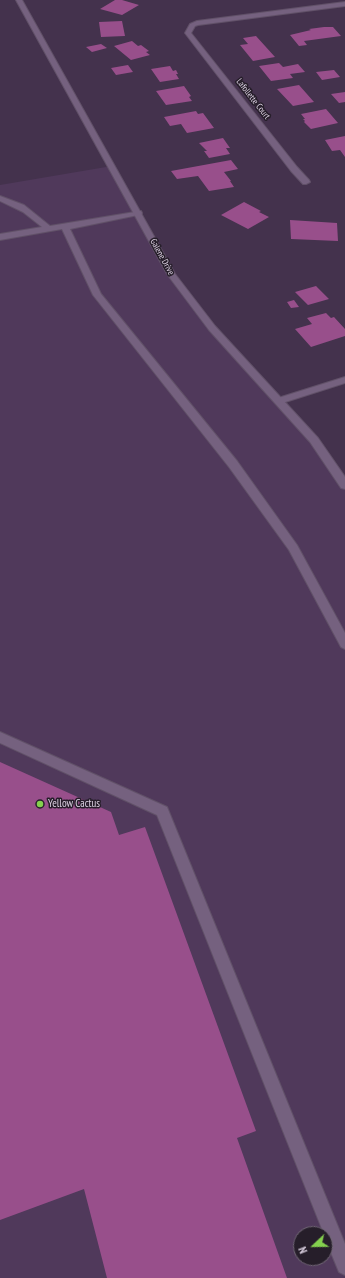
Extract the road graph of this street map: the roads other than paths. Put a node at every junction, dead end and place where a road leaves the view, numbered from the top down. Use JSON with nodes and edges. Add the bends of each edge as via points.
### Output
{"nodes":[{"id":1,"x":19,"y":0,"type":"edge"},
{"id":2,"x":345,"y":4,"type":"edge"},
{"id":3,"x":306,"y":182,"type":"dead end"},
{"id":4,"x":0,"y":198,"type":"edge"},
{"id":5,"x":138,"y":213,"type":"junction"},
{"id":6,"x":66,"y":227,"type":"junction"},
{"id":7,"x":48,"y":229,"type":"junction"},
{"id":8,"x":0,"y":237,"type":"edge"},
{"id":9,"x":345,"y":380,"type":"edge"},
{"id":10,"x":279,"y":401,"type":"junction"},
{"id":11,"x":345,"y":485,"type":"edge"},
{"id":12,"x":345,"y":644,"type":"edge"},
{"id":13,"x":0,"y":737,"type":"edge"},
{"id":14,"x":345,"y":1266,"type":"edge"}],
"edges":[{"from":1,"to":5,"type":"street","name":"Galene Drive"},
{"from":2,"to":3,"type":"street","name":"Lafollette Court","via":[[196,23],[188,33]]},
{"from":4,"to":7,"type":"street","via":[[17,203],[31,212]]},
{"from":5,"to":6,"type":"street"},
{"from":5,"to":10,"type":"street","name":"Galene Drive","via":[[171,274],[194,306]]},
{"from":6,"to":7,"type":"street"},
{"from":6,"to":12,"type":"street","via":[[97,295],[233,464],[286,538]]},
{"from":7,"to":8,"type":"street"},
{"from":9,"to":10,"type":"street"},
{"from":10,"to":11,"type":"street","name":"Galene Drive","via":[[314,440]]},
{"from":13,"to":14,"type":"street","via":[[162,811]]}]}
